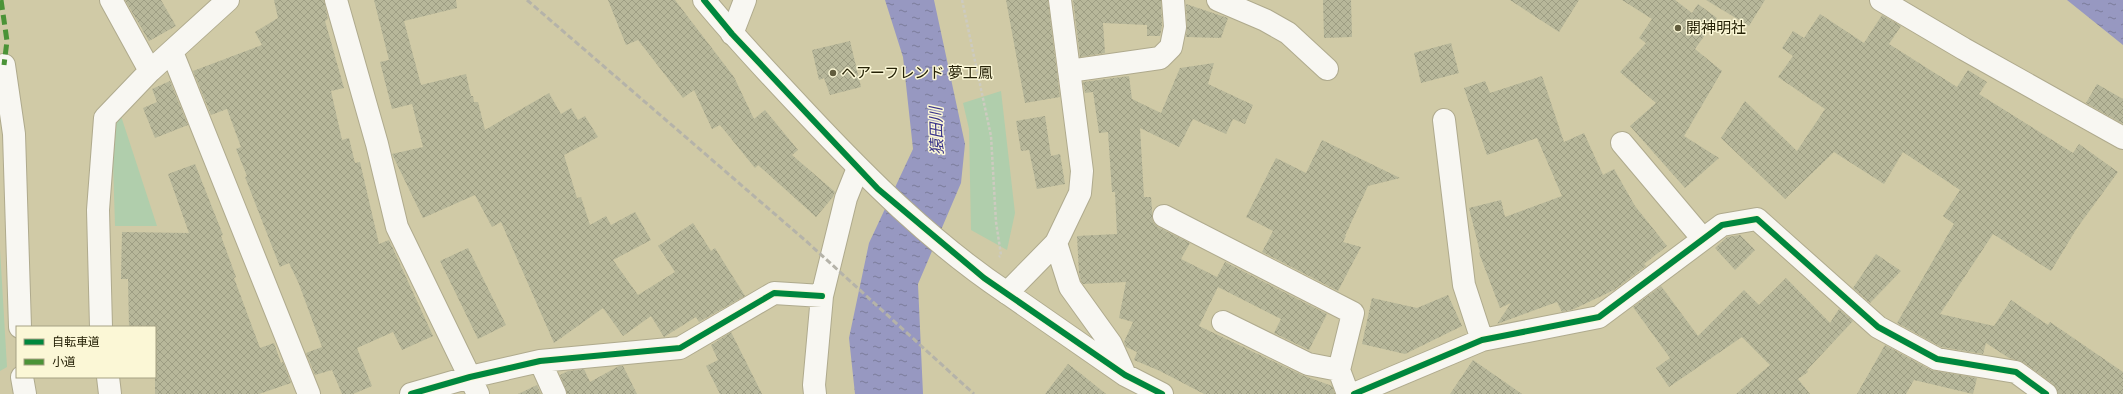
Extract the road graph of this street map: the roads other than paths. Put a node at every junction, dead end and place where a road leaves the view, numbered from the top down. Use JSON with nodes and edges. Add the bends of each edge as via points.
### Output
{"nodes":[{"id":1,"x":112,"y":0,"type":"edge"},
{"id":2,"x":228,"y":0,"type":"edge"},
{"id":3,"x":336,"y":0,"type":"edge"},
{"id":4,"x":704,"y":0,"type":"edge"},
{"id":5,"x":745,"y":0,"type":"edge"},
{"id":6,"x":1060,"y":0,"type":"edge"},
{"id":7,"x":1173,"y":0,"type":"edge"},
{"id":8,"x":1218,"y":0,"type":"edge"},
{"id":9,"x":1881,"y":0,"type":"edge"},
{"id":10,"x":732,"y":34,"type":"junction"},
{"id":11,"x":172,"y":52,"type":"junction"},
{"id":12,"x":4,"y":65,"type":"dead end"},
{"id":13,"x":1327,"y":69,"type":"dead end"},
{"id":14,"x":150,"y":71,"type":"junction"},
{"id":15,"x":1069,"y":71,"type":"junction"},
{"id":16,"x":1444,"y":120,"type":"dead end"},
{"id":17,"x":2123,"y":138,"type":"edge"},
{"id":18,"x":1622,"y":143,"type":"dead end"},
{"id":19,"x":858,"y":168,"type":"junction"},
{"id":20,"x":1164,"y":216,"type":"dead end"},
{"id":21,"x":9,"y":234,"type":"edge"},
{"id":22,"x":1703,"y":239,"type":"junction"},
{"id":23,"x":1056,"y":244,"type":"junction"},
{"id":24,"x":1007,"y":293,"type":"junction"},
{"id":25,"x":822,"y":296,"type":"junction"},
{"id":26,"x":1223,"y":322,"type":"dead end"},
{"id":27,"x":20,"y":326,"type":"edge"},
{"id":28,"x":101,"y":326,"type":"edge"},
{"id":29,"x":1482,"y":340,"type":"junction"},
{"id":30,"x":540,"y":361,"type":"junction"},
{"id":31,"x":1339,"y":370,"type":"junction"},
{"id":32,"x":1125,"y":375,"type":"junction"},
{"id":33,"x":22,"y":378,"type":"edge"},
{"id":34,"x":108,"y":378,"type":"edge"},
{"id":35,"x":474,"y":385,"type":"edge"},
{"id":36,"x":25,"y":394,"type":"edge"},
{"id":37,"x":110,"y":394,"type":"edge"},
{"id":38,"x":309,"y":394,"type":"edge"},
{"id":39,"x":412,"y":394,"type":"edge"},
{"id":40,"x":555,"y":394,"type":"edge"},
{"id":41,"x":815,"y":394,"type":"edge"},
{"id":42,"x":1162,"y":394,"type":"edge"},
{"id":43,"x":1348,"y":394,"type":"edge"},
{"id":44,"x":1354,"y":394,"type":"edge"},
{"id":45,"x":2046,"y":394,"type":"edge"}],
"edges":[{"from":1,"to":14,"type":"street"},
{"from":2,"to":11,"type":"street"},
{"from":3,"to":35,"type":"street","via":[[398,227]]},
{"from":4,"to":10,"type":"street"},
{"from":5,"to":10,"type":"street"},
{"from":6,"to":15,"type":"street"},
{"from":7,"to":15,"type":"street","via":[[1174,27],[1171,47],[1160,58]]},
{"from":8,"to":13,"type":"street","via":[[1288,33]]},
{"from":9,"to":17,"type":"street"},
{"from":10,"to":19,"type":"street"},
{"from":11,"to":14,"type":"street"},
{"from":11,"to":38,"type":"street"},
{"from":12,"to":21,"type":"street","via":[[14,134]]},
{"from":14,"to":28,"type":"street","via":[[105,118],[98,210]]},
{"from":15,"to":23,"type":"street","via":[[1082,171],[1080,193]]},
{"from":16,"to":29,"type":"street","via":[[1464,285]]},
{"from":18,"to":22,"type":"street"},
{"from":19,"to":24,"type":"street","via":[[878,189],[961,260]]},
{"from":19,"to":25,"type":"street","via":[[846,198]]},
{"from":20,"to":31,"type":"street","via":[[1353,313]]},
{"from":21,"to":27,"type":"street"},
{"from":22,"to":29,"type":"street","via":[[1599,317]]},
{"from":22,"to":45,"type":"street","via":[[1722,225],[1757,219],[1878,327],[1937,359],[2016,372]]},
{"from":23,"to":24,"type":"street"},
{"from":23,"to":32,"type":"street","via":[[1070,287],[1111,344]]},
{"from":24,"to":32,"type":"street"},
{"from":25,"to":30,"type":"street","via":[[774,293],[680,348]]},
{"from":25,"to":41,"type":"street"},
{"from":26,"to":31,"type":"street","via":[[1308,364]]},
{"from":29,"to":44,"type":"street"},
{"from":30,"to":35,"type":"street"},
{"from":30,"to":40,"type":"street"},
{"from":31,"to":43,"type":"street"},
{"from":32,"to":42,"type":"street"},
{"from":33,"to":36,"type":"street"},
{"from":34,"to":37,"type":"street"},
{"from":35,"to":39,"type":"street"}]}
